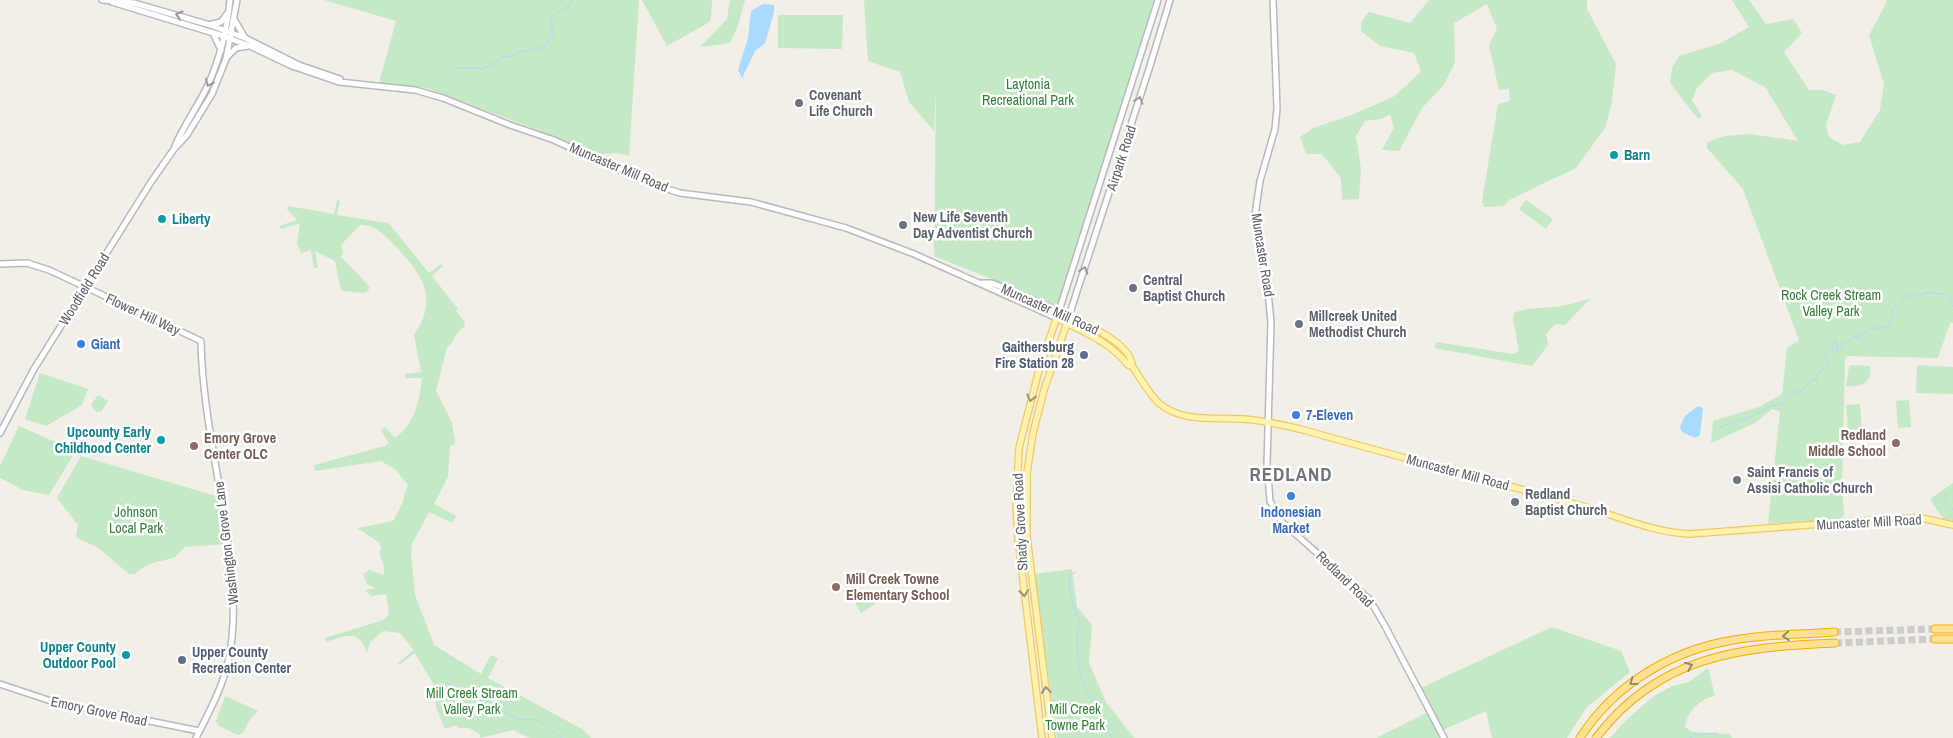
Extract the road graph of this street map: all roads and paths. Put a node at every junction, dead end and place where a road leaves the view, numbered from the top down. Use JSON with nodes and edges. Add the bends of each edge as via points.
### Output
{"nodes":[{"id":1,"x":102,"y":0,"type":"edge"},
{"id":2,"x":230,"y":0,"type":"edge"},
{"id":3,"x":237,"y":0,"type":"edge"},
{"id":4,"x":1158,"y":0,"type":"edge"},
{"id":5,"x":1170,"y":0,"type":"edge"},
{"id":6,"x":1273,"y":0,"type":"edge"},
{"id":7,"x":112,"y":2,"type":"junction"},
{"id":8,"x":229,"y":12,"type":"junction"},
{"id":9,"x":234,"y":18,"type":"junction"},
{"id":10,"x":210,"y":24,"type":"junction"},
{"id":11,"x":229,"y":31,"type":"junction"},
{"id":12,"x":213,"y":33,"type":"junction"},
{"id":13,"x":227,"y":38,"type":"junction"},
{"id":14,"x":245,"y":38,"type":"junction"},
{"id":15,"x":250,"y":46,"type":"junction"},
{"id":16,"x":221,"y":50,"type":"junction"},
{"id":17,"x":226,"y":59,"type":"junction"},
{"id":18,"x":341,"y":81,"type":"junction"},
{"id":19,"x":174,"y":149,"type":"junction"},
{"id":20,"x":0,"y":264,"type":"edge"},
{"id":21,"x":982,"y":283,"type":"junction"},
{"id":22,"x":86,"y":287,"type":"junction"},
{"id":23,"x":1059,"y":311,"type":"junction"},
{"id":24,"x":1069,"y":316,"type":"junction"},
{"id":25,"x":1057,"y":318,"type":"junction"},
{"id":26,"x":1067,"y":323,"type":"junction"},
{"id":27,"x":201,"y":341,"type":"joint"},
{"id":28,"x":1132,"y":366,"type":"junction"},
{"id":29,"x":1268,"y":422,"type":"junction"},
{"id":30,"x":0,"y":433,"type":"edge"},
{"id":31,"x":1953,"y":525,"type":"edge"},
{"id":32,"x":1935,"y":629,"type":"tunnel mouth"},
{"id":33,"x":1953,"y":629,"type":"edge"},
{"id":34,"x":1834,"y":632,"type":"tunnel mouth"},
{"id":35,"x":1935,"y":639,"type":"tunnel mouth"},
{"id":36,"x":1953,"y":639,"type":"edge"},
{"id":37,"x":1835,"y":643,"type":"tunnel mouth"},
{"id":38,"x":0,"y":684,"type":"edge"},
{"id":39,"x":199,"y":731,"type":"junction"},
{"id":40,"x":196,"y":738,"type":"edge"},
{"id":41,"x":1042,"y":738,"type":"edge"},
{"id":42,"x":1052,"y":738,"type":"edge"},
{"id":43,"x":1444,"y":738,"type":"edge"},
{"id":44,"x":1580,"y":738,"type":"edge"},
{"id":45,"x":1596,"y":738,"type":"edge"}],
"edges":[{"from":1,"to":7,"type":"main road"},
{"from":2,"to":8,"type":"main road","name":"Woodfield Road"},
{"from":3,"to":9,"type":"main road","name":"Woodfield Road"},
{"from":4,"to":23,"type":"main road","name":"Airpark Road"},
{"from":24,"to":5,"type":"main road","name":"Airpark Road","one_way":true},
{"from":6,"to":29,"type":"main road","name":"Muncaster Road","via":[[1278,108],[1255,215],[1270,307]]},
{"from":10,"to":7,"type":"main road","name":"Muncaster Mill Road","one_way":true,"via":[[134,2]]},
{"from":7,"to":12,"type":"main road","name":"Muncaster Mill Road"},
{"from":8,"to":10,"type":"main road","via":[[221,22]]},
{"from":8,"to":11,"type":"main road","name":"Woodfield Road"},
{"from":9,"to":11,"type":"main road","name":"Woodfield Road"},
{"from":9,"to":14,"type":"main road"},
{"from":10,"to":11,"type":"main road","name":"Muncaster Mill Road"},
{"from":11,"to":13,"type":"main road","name":"Woodfield Road"},
{"from":11,"to":14,"type":"main road","name":"Muncaster Mill Road"},
{"from":12,"to":13,"type":"main road","name":"Muncaster Mill Road"},
{"from":12,"to":16,"type":"main road"},
{"from":13,"to":15,"type":"main road","name":"Muncaster Mill Road"},
{"from":13,"to":16,"type":"main road","name":"Woodfield Road"},
{"from":13,"to":17,"type":"main road","name":"Woodfield Road"},
{"from":14,"to":18,"type":"main road","name":"Muncaster Mill Road","via":[[299,65]]},
{"from":15,"to":17,"type":"main road","via":[[236,48]]},
{"from":15,"to":18,"type":"main road","name":"Muncaster Mill Road","via":[[305,71]]},
{"from":16,"to":19,"type":"main road","name":"Woodfield Road","one_way":true,"via":[[208,86]]},
{"from":17,"to":19,"type":"main road","name":"Woodfield Road","via":[[205,106]]},
{"from":18,"to":21,"type":"main road","name":"Muncaster Mill Road","via":[[427,93],[554,140],[652,184],[701,197],[758,204],[846,228]]},
{"from":19,"to":22,"type":"main road","name":"Woodfield Road"},
{"from":20,"to":22,"type":"main road","name":"Flower Hill Way","via":[[12,262],[37,266]]},
{"from":21,"to":23,"type":"main road","name":"Muncaster Mill Road","via":[[992,282]]},
{"from":21,"to":25,"type":"main road","name":"Muncaster Mill Road","via":[[988,289]]},
{"from":22,"to":27,"type":"main road","name":"Flower Hill Way"},
{"from":22,"to":30,"type":"main road","name":"Woodfield Road","via":[[34,369]]},
{"from":23,"to":24,"type":"main road","name":"Muncaster Mill Road"},
{"from":23,"to":25,"type":"main road","name":"Shady Grove Road"},
{"from":24,"to":26,"type":"main road","name":"Shady Grove Road"},
{"from":24,"to":28,"type":"main road","name":"Muncaster Mill Road","via":[[1116,342],[1130,358]]},
{"from":25,"to":26,"type":"main road","name":"Muncaster Mill Road"},
{"from":25,"to":41,"type":"main road","name":"Shady Grove Road","one_way":true,"via":[[1032,392],[1017,468],[1018,538]]},
{"from":26,"to":28,"type":"main road","name":"Muncaster Mill Road","via":[[1103,341]]},
{"from":42,"to":26,"type":"main road","name":"Shady Grove Road","one_way":true,"via":[[1027,537],[1027,482],[1033,433]]},
{"from":27,"to":39,"type":"main road","name":"Washington Grove Lane","via":[[210,428],[230,556],[234,626],[226,670],[215,702]]},
{"from":28,"to":29,"type":"main road","name":"Muncaster Mill Road","via":[[1159,403],[1177,414]]},
{"from":29,"to":31,"type":"main road","name":"Muncaster Mill Road","via":[[1673,533],[1922,518]]},
{"from":29,"to":43,"type":"main road","name":"Redland Road","via":[[1267,483],[1273,510],[1282,522],[1370,600]]},
{"from":32,"to":33,"type":"highway"},
{"from":34,"to":44,"type":"highway","one_way":true,"via":[[1724,642],[1680,655],[1629,685],[1600,711]]},
{"from":35,"to":36,"type":"highway"},
{"from":45,"to":37,"type":"highway","one_way":true,"via":[[1639,694],[1690,665],[1753,648]]},
{"from":38,"to":39,"type":"main road","name":"Emory Grove Road","via":[[51,701]]},
{"from":39,"to":40,"type":"main road","name":"Washington Grove Lane"}]}
